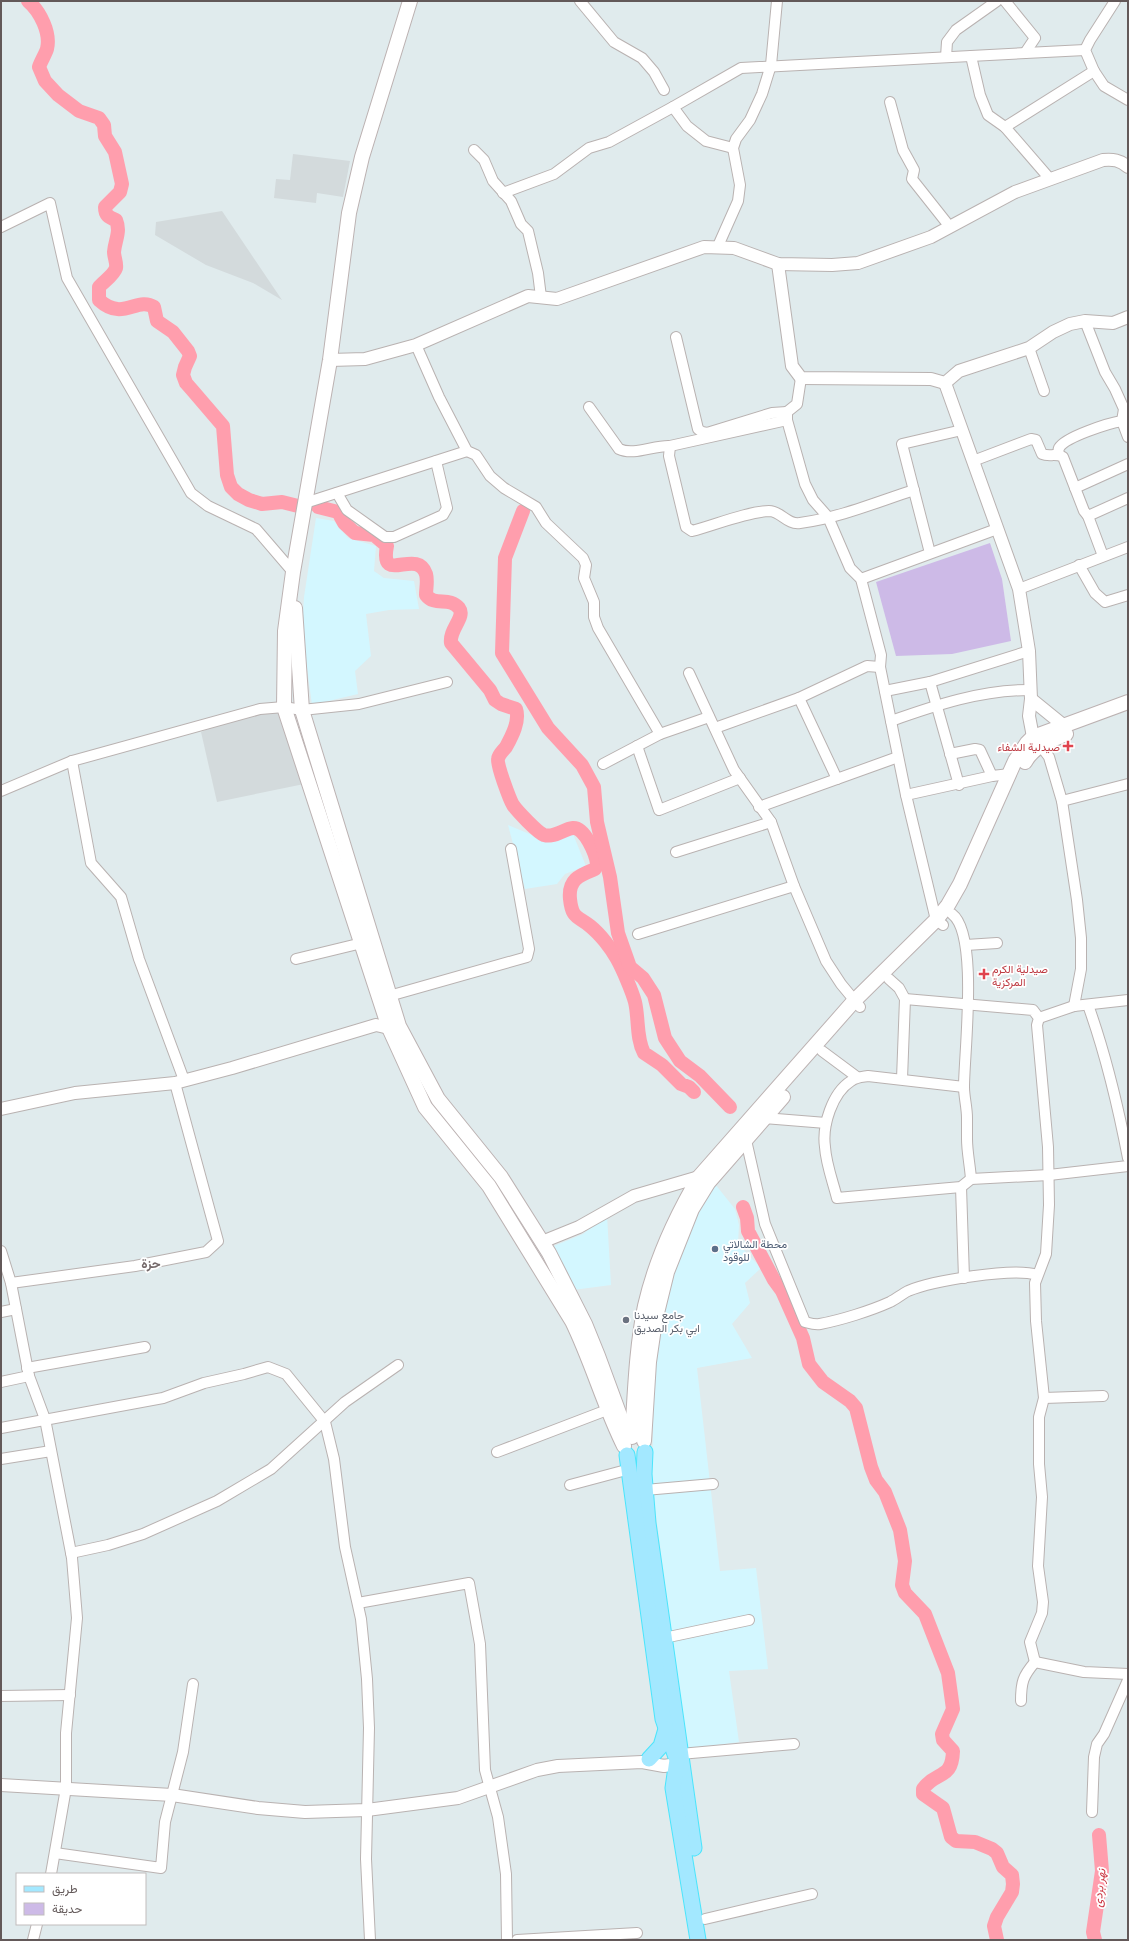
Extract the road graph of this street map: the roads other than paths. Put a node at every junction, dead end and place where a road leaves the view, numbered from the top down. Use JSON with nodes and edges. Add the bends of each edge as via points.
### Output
{"nodes":[{"id":1,"x":410,"y":1,"type":"edge"},
{"id":2,"x":580,"y":1,"type":"edge"},
{"id":3,"x":777,"y":1,"type":"edge"},
{"id":4,"x":997,"y":1,"type":"edge"},
{"id":5,"x":1005,"y":1,"type":"edge"},
{"id":6,"x":1115,"y":1,"type":"edge"},
{"id":7,"x":1085,"y":50,"type":"junction"},
{"id":8,"x":1025,"y":53,"type":"junction"},
{"id":9,"x":971,"y":56,"type":"junction"},
{"id":10,"x":946,"y":57,"type":"junction"},
{"id":11,"x":771,"y":65,"type":"junction"},
{"id":12,"x":1094,"y":71,"type":"junction"},
{"id":13,"x":664,"y":90,"type":"dead end"},
{"id":14,"x":1128,"y":100,"type":"edge"},
{"id":15,"x":890,"y":102,"type":"dead end"},
{"id":16,"x":673,"y":107,"type":"junction"},
{"id":17,"x":1005,"y":127,"type":"junction"},
{"id":18,"x":733,"y":148,"type":"junction"},
{"id":19,"x":474,"y":150,"type":"dead end"},
{"id":20,"x":1128,"y":167,"type":"edge"},
{"id":21,"x":1050,"y":180,"type":"junction"},
{"id":22,"x":503,"y":194,"type":"junction"},
{"id":23,"x":1,"y":227,"type":"edge"},
{"id":24,"x":950,"y":227,"type":"junction"},
{"id":25,"x":718,"y":246,"type":"junction"},
{"id":26,"x":778,"y":264,"type":"junction"},
{"id":27,"x":541,"y":297,"type":"junction"},
{"id":28,"x":1128,"y":317,"type":"edge"},
{"id":29,"x":1086,"y":321,"type":"junction"},
{"id":30,"x":676,"y":337,"type":"dead end"},
{"id":31,"x":416,"y":345,"type":"junction"},
{"id":32,"x":1029,"y":348,"type":"junction"},
{"id":33,"x":330,"y":360,"type":"junction"},
{"id":34,"x":801,"y":378,"type":"junction"},
{"id":35,"x":945,"y":383,"type":"junction"},
{"id":36,"x":1044,"y":391,"type":"dead end"},
{"id":37,"x":589,"y":407,"type":"dead end"},
{"id":38,"x":787,"y":416,"type":"junction"},
{"id":39,"x":1122,"y":421,"type":"junction"},
{"id":40,"x":962,"y":430,"type":"junction"},
{"id":41,"x":1128,"y":437,"type":"edge"},
{"id":42,"x":670,"y":446,"type":"junction"},
{"id":43,"x":467,"y":450,"type":"junction"},
{"id":44,"x":1058,"y":454,"type":"junction"},
{"id":45,"x":436,"y":461,"type":"junction"},
{"id":46,"x":973,"y":461,"type":"junction"},
{"id":47,"x":1128,"y":464,"type":"edge"},
{"id":48,"x":1075,"y":488,"type":"junction"},
{"id":49,"x":914,"y":490,"type":"junction"},
{"id":50,"x":337,"y":493,"type":"junction"},
{"id":51,"x":1128,"y":498,"type":"edge"},
{"id":52,"x":305,"y":504,"type":"junction"},
{"id":53,"x":1088,"y":516,"type":"junction"},
{"id":54,"x":828,"y":517,"type":"junction"},
{"id":55,"x":997,"y":529,"type":"junction"},
{"id":56,"x":1128,"y":547,"type":"edge"},
{"id":57,"x":930,"y":553,"type":"junction"},
{"id":58,"x":1103,"y":556,"type":"junction"},
{"id":59,"x":1079,"y":565,"type":"junction"},
{"id":60,"x":293,"y":572,"type":"junction"},
{"id":61,"x":861,"y":579,"type":"junction"},
{"id":62,"x":1019,"y":588,"type":"junction"},
{"id":63,"x":1128,"y":595,"type":"edge"},
{"id":64,"x":1029,"y":651,"type":"junction"},
{"id":65,"x":880,"y":667,"type":"junction"},
{"id":66,"x":689,"y":673,"type":"dead end"},
{"id":67,"x":447,"y":682,"type":"dead end"},
{"id":68,"x":930,"y":682,"type":"junction"},
{"id":69,"x":885,"y":691,"type":"junction"},
{"id":70,"x":1030,"y":694,"type":"junction"},
{"id":71,"x":799,"y":698,"type":"junction"},
{"id":72,"x":1128,"y":702,"type":"edge"},
{"id":73,"x":936,"y":706,"type":"junction"},
{"id":74,"x":284,"y":707,"type":"junction"},
{"id":75,"x":302,"y":710,"type":"junction"},
{"id":76,"x":1128,"y":710,"type":"edge"},
{"id":77,"x":709,"y":717,"type":"junction"},
{"id":78,"x":891,"y":721,"type":"junction"},
{"id":79,"x":1063,"y":726,"type":"junction"},
{"id":80,"x":715,"y":728,"type":"junction"},
{"id":81,"x":660,"y":734,"type":"junction"},
{"id":82,"x":1037,"y":741,"type":"junction"},
{"id":83,"x":637,"y":746,"type":"junction"},
{"id":84,"x":950,"y":754,"type":"junction"},
{"id":85,"x":898,"y":757,"type":"junction"},
{"id":86,"x":72,"y":761,"type":"junction"},
{"id":87,"x":603,"y":764,"type":"dead end"},
{"id":88,"x":1010,"y":774,"type":"junction"},
{"id":89,"x":992,"y":776,"type":"junction"},
{"id":90,"x":740,"y":778,"type":"junction"},
{"id":91,"x":837,"y":779,"type":"junction"},
{"id":92,"x":959,"y":784,"type":"junction"},
{"id":93,"x":1128,"y":784,"type":"edge"},
{"id":94,"x":1,"y":791,"type":"edge"},
{"id":95,"x":906,"y":795,"type":"junction"},
{"id":96,"x":1062,"y":801,"type":"junction"},
{"id":97,"x":760,"y":807,"type":"junction"},
{"id":98,"x":771,"y":822,"type":"junction"},
{"id":99,"x":511,"y":849,"type":"dead end"},
{"id":100,"x":676,"y":852,"type":"dead end"},
{"id":101,"x":794,"y":886,"type":"junction"},
{"id":102,"x":943,"y":920,"type":"junction"},
{"id":103,"x":638,"y":934,"type":"dead end"},
{"id":104,"x":362,"y":943,"type":"junction"},
{"id":105,"x":997,"y":943,"type":"dead end"},
{"id":106,"x":966,"y":945,"type":"junction"},
{"id":107,"x":296,"y":959,"type":"dead end"},
{"id":108,"x":889,"y":979,"type":"junction"},
{"id":109,"x":389,"y":996,"type":"junction"},
{"id":110,"x":905,"y":999,"type":"junction"},
{"id":111,"x":1128,"y":1000,"type":"edge"},
{"id":112,"x":857,"y":1004,"type":"junction"},
{"id":113,"x":968,"y":1005,"type":"junction"},
{"id":114,"x":1088,"y":1005,"type":"junction"},
{"id":115,"x":1074,"y":1006,"type":"junction"},
{"id":116,"x":1039,"y":1018,"type":"junction"},
{"id":117,"x":389,"y":1021,"type":"junction"},
{"id":118,"x":822,"y":1051,"type":"junction"},
{"id":119,"x":858,"y":1077,"type":"junction"},
{"id":120,"x":902,"y":1079,"type":"junction"},
{"id":121,"x":180,"y":1082,"type":"junction"},
{"id":122,"x":964,"y":1087,"type":"junction"},
{"id":123,"x":1,"y":1109,"type":"edge"},
{"id":124,"x":764,"y":1118,"type":"junction"},
{"id":125,"x":826,"y":1123,"type":"junction"},
{"id":126,"x":746,"y":1140,"type":"junction"},
{"id":127,"x":1128,"y":1158,"type":"edge"},
{"id":128,"x":1128,"y":1166,"type":"edge"},
{"id":129,"x":1049,"y":1175,"type":"junction"},
{"id":130,"x":699,"y":1177,"type":"junction"},
{"id":131,"x":971,"y":1178,"type":"junction"},
{"id":132,"x":961,"y":1187,"type":"junction"},
{"id":133,"x":542,"y":1242,"type":"junction"},
{"id":134,"x":1,"y":1251,"type":"edge"},
{"id":135,"x":1037,"y":1274,"type":"junction"},
{"id":136,"x":964,"y":1278,"type":"junction"},
{"id":137,"x":11,"y":1283,"type":"junction"},
{"id":138,"x":16,"y":1309,"type":"junction"},
{"id":139,"x":1,"y":1312,"type":"edge"},
{"id":140,"x":145,"y":1347,"type":"dead end"},
{"id":141,"x":398,"y":1365,"type":"dead end"},
{"id":142,"x":28,"y":1372,"type":"junction"},
{"id":143,"x":1,"y":1382,"type":"edge"},
{"id":144,"x":1103,"y":1396,"type":"dead end"},
{"id":145,"x":1044,"y":1398,"type":"junction"},
{"id":146,"x":607,"y":1410,"type":"junction"},
{"id":147,"x":45,"y":1419,"type":"junction"},
{"id":148,"x":325,"y":1422,"type":"junction"},
{"id":149,"x":1,"y":1428,"type":"edge"},
{"id":150,"x":633,"y":1448,"type":"junction"},
{"id":151,"x":51,"y":1451,"type":"junction"},
{"id":152,"x":497,"y":1452,"type":"dead end"},
{"id":153,"x":1,"y":1459,"type":"edge"},
{"id":154,"x":713,"y":1484,"type":"dead end"},
{"id":155,"x":570,"y":1485,"type":"dead end"},
{"id":156,"x":645,"y":1490,"type":"junction"},
{"id":157,"x":71,"y":1552,"type":"junction"},
{"id":158,"x":358,"y":1603,"type":"junction"},
{"id":159,"x":749,"y":1620,"type":"dead end"},
{"id":160,"x":664,"y":1638,"type":"junction"},
{"id":161,"x":1035,"y":1662,"type":"junction"},
{"id":162,"x":1128,"y":1674,"type":"edge"},
{"id":163,"x":1128,"y":1680,"type":"edge"},
{"id":164,"x":193,"y":1684,"type":"dead end"},
{"id":165,"x":70,"y":1695,"type":"junction"},
{"id":166,"x":1,"y":1696,"type":"edge"},
{"id":167,"x":1021,"y":1701,"type":"dead end"},
{"id":168,"x":666,"y":1729,"type":"junction"},
{"id":169,"x":794,"y":1744,"type":"dead end"},
{"id":170,"x":679,"y":1759,"type":"junction"},
{"id":171,"x":645,"y":1761,"type":"junction"},
{"id":172,"x":1,"y":1785,"type":"edge"},
{"id":173,"x":489,"y":1787,"type":"junction"},
{"id":174,"x":66,"y":1788,"type":"junction"},
{"id":175,"x":172,"y":1795,"type":"junction"},
{"id":176,"x":682,"y":1807,"type":"junction"},
{"id":177,"x":367,"y":1810,"type":"junction"},
{"id":178,"x":1092,"y":1812,"type":"dead end"},
{"id":179,"x":56,"y":1853,"type":"junction"},
{"id":180,"x":51,"y":1873,"type":"edge"},
{"id":181,"x":812,"y":1894,"type":"dead end"},
{"id":182,"x":704,"y":1919,"type":"junction"},
{"id":183,"x":37,"y":1925,"type":"edge"},
{"id":184,"x":637,"y":1933,"type":"dead end"},
{"id":185,"x":33,"y":1940,"type":"edge"},
{"id":186,"x":370,"y":1940,"type":"edge"},
{"id":187,"x":507,"y":1940,"type":"edge"},
{"id":188,"x":517,"y":1940,"type":"edge"},
{"id":189,"x":698,"y":1940,"type":"edge"},
{"id":190,"x":708,"y":1940,"type":"edge"}],
"edges":[{"from":1,"to":33,"type":"main road","via":[[362,157],[351,206]]},
{"from":2,"to":13,"type":"street","via":[[614,42],[642,58]]},
{"from":3,"to":11,"type":"street"},
{"from":4,"to":10,"type":"street","via":[[956,30],[947,42]]},
{"from":5,"to":8,"type":"street","via":[[1035,38]]},
{"from":6,"to":7,"type":"street"},
{"from":7,"to":8,"type":"street"},
{"from":7,"to":12,"type":"street"},
{"from":8,"to":9,"type":"street"},
{"from":9,"to":10,"type":"street"},
{"from":9,"to":17,"type":"street","via":[[980,95],[988,115]]},
{"from":10,"to":11,"type":"street"},
{"from":11,"to":16,"type":"street","via":[[741,68]]},
{"from":11,"to":18,"type":"street","via":[[762,94]]},
{"from":12,"to":14,"type":"street","via":[[1104,86]]},
{"from":12,"to":17,"type":"street"},
{"from":15,"to":24,"type":"street","via":[[903,150],[914,170],[912,179]]},
{"from":16,"to":18,"type":"street","via":[[687,126],[706,141]]},
{"from":16,"to":22,"type":"street","via":[[609,142],[589,148],[554,174]]},
{"from":17,"to":21,"type":"street"},
{"from":18,"to":25,"type":"street","via":[[740,185],[738,201]]},
{"from":19,"to":22,"type":"street","via":[[484,160],[493,181]]},
{"from":20,"to":21,"type":"street","via":[[1114,159],[1104,160]]},
{"from":21,"to":24,"type":"street","via":[[1016,192]]},
{"from":22,"to":27,"type":"street","via":[[511,201],[521,224],[528,231]]},
{"from":23,"to":60,"type":"street","via":[[50,204],[67,278],[191,493],[208,506],[256,529]]},
{"from":24,"to":26,"type":"street","via":[[931,237],[858,263]]},
{"from":25,"to":26,"type":"street","via":[[734,248]]},
{"from":25,"to":27,"type":"street","via":[[698,249],[557,299]]},
{"from":26,"to":34,"type":"street","via":[[792,366]]},
{"from":27,"to":31,"type":"street","via":[[528,296]]},
{"from":28,"to":29,"type":"street","via":[[1114,323]]},
{"from":29,"to":32,"type":"street","via":[[1070,324],[1053,332]]},
{"from":29,"to":39,"type":"street","via":[[1105,372],[1124,409]]},
{"from":30,"to":38,"type":"street","via":[[698,429],[702,432],[707,433],[772,413]]},
{"from":31,"to":33,"type":"street","via":[[364,359]]},
{"from":31,"to":43,"type":"street","via":[[439,397]]},
{"from":32,"to":35,"type":"street","via":[[959,371]]},
{"from":32,"to":36,"type":"street"},
{"from":33,"to":52,"type":"main road"},
{"from":34,"to":35,"type":"street","via":[[932,379]]},
{"from":34,"to":38,"type":"street","via":[[797,404]]},
{"from":35,"to":40,"type":"street"},
{"from":37,"to":42,"type":"street","via":[[619,449],[626,452],[662,445]]},
{"from":38,"to":42,"type":"street"},
{"from":38,"to":54,"type":"street","via":[[805,484],[813,500]]},
{"from":39,"to":41,"type":"street"},
{"from":39,"to":44,"type":"street","via":[[1067,441],[1059,448]]},
{"from":40,"to":46,"type":"street"},
{"from":40,"to":49,"type":"street","via":[[902,444]]},
{"from":42,"to":54,"type":"street","via":[[669,456],[686,527],[692,531],[770,511],[778,513],[787,521],[798,523]]},
{"from":43,"to":45,"type":"street"},
{"from":43,"to":81,"type":"street","via":[[476,455],[490,476],[504,488],[536,507],[546,523],[582,558],[586,565],[584,578],[594,602],[594,617],[598,628]]},
{"from":44,"to":46,"type":"street","via":[[1042,454],[1036,440],[1031,439]]},
{"from":44,"to":48,"type":"street","via":[[1063,457]]},
{"from":45,"to":50,"type":"street"},
{"from":45,"to":50,"type":"street","via":[[447,508],[443,515],[394,538],[384,537],[347,510]]},
{"from":46,"to":55,"type":"street"},
{"from":47,"to":48,"type":"street"},
{"from":48,"to":53,"type":"street"},
{"from":49,"to":54,"type":"street"},
{"from":49,"to":57,"type":"street"},
{"from":50,"to":52,"type":"street"},
{"from":51,"to":53,"type":"street"},
{"from":52,"to":60,"type":"main road"},
{"from":53,"to":58,"type":"street"},
{"from":54,"to":61,"type":"street","via":[[850,568]]},
{"from":55,"to":57,"type":"street"},
{"from":55,"to":62,"type":"street"},
{"from":56,"to":58,"type":"street"},
{"from":57,"to":61,"type":"street"},
{"from":58,"to":59,"type":"street"},
{"from":59,"to":62,"type":"street"},
{"from":59,"to":63,"type":"street","via":[[1095,593],[1105,602]]},
{"from":60,"to":74,"type":"main road","via":[[285,631]]},
{"from":60,"to":75,"type":"main road"},
{"from":61,"to":65,"type":"street","via":[[881,655]]},
{"from":62,"to":64,"type":"street"},
{"from":64,"to":68,"type":"street"},
{"from":64,"to":70,"type":"street"},
{"from":65,"to":69,"type":"street"},
{"from":65,"to":71,"type":"street","via":[[867,666]]},
{"from":66,"to":77,"type":"street"},
{"from":67,"to":75,"type":"street","via":[[359,704]]},
{"from":68,"to":69,"type":"street"},
{"from":68,"to":73,"type":"street"},
{"from":69,"to":78,"type":"street"},
{"from":70,"to":73,"type":"street","via":[[1008,690],[980,694]]},
{"from":70,"to":79,"type":"street"},
{"from":70,"to":82,"type":"street","via":[[1029,716]]},
{"from":71,"to":80,"type":"street"},
{"from":71,"to":91,"type":"street"},
{"from":72,"to":79,"type":"main road"},
{"from":73,"to":78,"type":"street"},
{"from":73,"to":84,"type":"street"},
{"from":74,"to":75,"type":"street"},
{"from":74,"to":86,"type":"street","via":[[260,709]]},
{"from":74,"to":104,"type":"main road"},
{"from":75,"to":109,"type":"main road"},
{"from":76,"to":82,"type":"main road"},
{"from":77,"to":80,"type":"street"},
{"from":77,"to":81,"type":"street"},
{"from":78,"to":85,"type":"street"},
{"from":79,"to":82,"type":"main road"},
{"from":80,"to":90,"type":"street"},
{"from":81,"to":83,"type":"street"},
{"from":82,"to":88,"type":"main road","via":[[1021,752]]},
{"from":82,"to":96,"type":"street","via":[[1049,757]]},
{"from":82,"to":102,"type":"main road","via":[[970,884]]},
{"from":83,"to":87,"type":"street"},
{"from":83,"to":90,"type":"street","via":[[659,810]]},
{"from":84,"to":89,"type":"street","via":[[980,750]]},
{"from":84,"to":92,"type":"street"},
{"from":85,"to":91,"type":"street"},
{"from":85,"to":95,"type":"street"},
{"from":86,"to":94,"type":"street"},
{"from":86,"to":121,"type":"street","via":[[91,863],[121,897]]},
{"from":88,"to":89,"type":"street"},
{"from":88,"to":102,"type":"main road"},
{"from":89,"to":92,"type":"street"},
{"from":90,"to":97,"type":"street"},
{"from":91,"to":97,"type":"street"},
{"from":92,"to":95,"type":"street"},
{"from":93,"to":96,"type":"street"},
{"from":95,"to":102,"type":"street"},
{"from":96,"to":115,"type":"street","via":[[1078,900],[1081,938],[1081,969]]},
{"from":97,"to":98,"type":"street"},
{"from":98,"to":100,"type":"street"},
{"from":98,"to":101,"type":"street"},
{"from":99,"to":109,"type":"street","via":[[530,950],[527,957]]},
{"from":101,"to":103,"type":"street"},
{"from":101,"to":112,"type":"street","via":[[826,961]]},
{"from":102,"to":106,"type":"street","via":[[957,918]]},
{"from":102,"to":108,"type":"main road"},
{"from":102,"to":112,"type":"main road"},
{"from":104,"to":107,"type":"street"},
{"from":104,"to":117,"type":"main road"},
{"from":105,"to":106,"type":"street"},
{"from":106,"to":113,"type":"street"},
{"from":108,"to":110,"type":"street","via":[[899,988]]},
{"from":108,"to":112,"type":"main road"},
{"from":109,"to":117,"type":"main road"},
{"from":110,"to":113,"type":"street"},
{"from":110,"to":120,"type":"street"},
{"from":111,"to":114,"type":"street"},
{"from":112,"to":118,"type":"main road"},
{"from":112,"to":130,"type":"main road"},
{"from":113,"to":116,"type":"street","via":[[1033,1010]]},
{"from":113,"to":122,"type":"street"},
{"from":114,"to":115,"type":"street"},
{"from":114,"to":127,"type":"street","via":[[1104,1049]]},
{"from":115,"to":116,"type":"street"},
{"from":116,"to":129,"type":"street","via":[[1037,1025]]},
{"from":117,"to":121,"type":"street"},
{"from":117,"to":133,"type":"main road","via":[[438,1099],[501,1177]]},
{"from":117,"to":146,"type":"main road","via":[[425,1107],[489,1186],[572,1321]]},
{"from":118,"to":119,"type":"street"},
{"from":118,"to":124,"type":"main road"},
{"from":119,"to":120,"type":"street"},
{"from":119,"to":125,"type":"street","via":[[838,1095]]},
{"from":120,"to":122,"type":"street"},
{"from":121,"to":123,"type":"street","via":[[75,1093]]},
{"from":121,"to":137,"type":"street","via":[[218,1241],[206,1252],[142,1265]]},
{"from":122,"to":131,"type":"street"},
{"from":124,"to":125,"type":"street"},
{"from":124,"to":126,"type":"main road"},
{"from":125,"to":132,"type":"street","via":[[825,1148],[837,1198]]},
{"from":126,"to":136,"type":"street","via":[[765,1224],[805,1322],[818,1324],[890,1302],[908,1291],[928,1284]]},
{"from":126,"to":150,"type":"main road","via":[[708,1183],[692,1209],[667,1272],[655,1321]]},
{"from":128,"to":129,"type":"street"},
{"from":129,"to":131,"type":"street"},
{"from":129,"to":135,"type":"street","via":[[1046,1254]]},
{"from":130,"to":133,"type":"street","via":[[634,1196],[579,1227]]},
{"from":130,"to":150,"type":"main road","via":[[684,1203],[657,1268],[645,1306],[639,1350]]},
{"from":131,"to":132,"type":"street"},
{"from":132,"to":136,"type":"street"},
{"from":133,"to":150,"type":"main road","via":[[585,1324]]},
{"from":134,"to":137,"type":"street"},
{"from":135,"to":136,"type":"street","via":[[1021,1272]]},
{"from":135,"to":145,"type":"street","via":[[1036,1321]]},
{"from":137,"to":138,"type":"street"},
{"from":138,"to":139,"type":"street"},
{"from":138,"to":142,"type":"street"},
{"from":140,"to":142,"type":"street"},
{"from":141,"to":148,"type":"street","via":[[345,1402]]},
{"from":142,"to":143,"type":"street"},
{"from":142,"to":147,"type":"street"},
{"from":144,"to":145,"type":"street"},
{"from":145,"to":161,"type":"street","via":[[1039,1417],[1042,1497],[1038,1566],[1043,1602],[1042,1613],[1030,1642]]},
{"from":146,"to":150,"type":"main road"},
{"from":146,"to":152,"type":"street"},
{"from":147,"to":148,"type":"street","via":[[163,1398],[204,1383],[268,1367],[286,1374]]},
{"from":147,"to":149,"type":"street"},
{"from":147,"to":151,"type":"street"},
{"from":148,"to":157,"type":"street","via":[[271,1469],[217,1501],[143,1534],[108,1545]]},
{"from":148,"to":158,"type":"street","via":[[334,1459],[345,1547]]},
{"from":150,"to":155,"type":"street"},
{"from":150,"to":156,"type":"main road"},
{"from":150,"to":168,"type":"main road"},
{"from":151,"to":153,"type":"street"},
{"from":151,"to":157,"type":"street"},
{"from":154,"to":156,"type":"street"},
{"from":156,"to":160,"type":"main road"},
{"from":157,"to":165,"type":"street","via":[[77,1618]]},
{"from":158,"to":173,"type":"street","via":[[469,1583],[480,1644],[483,1736]]},
{"from":158,"to":177,"type":"street","via":[[369,1728]]},
{"from":159,"to":160,"type":"street"},
{"from":160,"to":170,"type":"main road"},
{"from":161,"to":162,"type":"street","via":[[1077,1671]]},
{"from":161,"to":167,"type":"street","via":[[1023,1678]]},
{"from":163,"to":178,"type":"street","via":[[1097,1744],[1094,1756]]},
{"from":164,"to":175,"type":"street","via":[[183,1752]]},
{"from":165,"to":166,"type":"street"},
{"from":165,"to":174,"type":"street","via":[[66,1733]]},
{"from":168,"to":170,"type":"main road"},
{"from":168,"to":171,"type":"main road","via":[[660,1746]]},
{"from":169,"to":170,"type":"street"},
{"from":170,"to":171,"type":"street"},
{"from":170,"to":176,"type":"main road"},
{"from":171,"to":173,"type":"street","via":[[547,1768]]},
{"from":172,"to":174,"type":"street"},
{"from":173,"to":177,"type":"street","via":[[458,1798]]},
{"from":173,"to":187,"type":"street","via":[[503,1843]]},
{"from":174,"to":175,"type":"street"},
{"from":174,"to":179,"type":"street"},
{"from":175,"to":177,"type":"street","via":[[305,1812]]},
{"from":175,"to":179,"type":"street","via":[[161,1868]]},
{"from":176,"to":182,"type":"main road"},
{"from":176,"to":189,"type":"main road"},
{"from":177,"to":186,"type":"street","via":[[366,1859]]},
{"from":179,"to":180,"type":"street"},
{"from":181,"to":182,"type":"street"},
{"from":182,"to":190,"type":"main road"},
{"from":183,"to":185,"type":"street"},
{"from":184,"to":188,"type":"street"}]}
